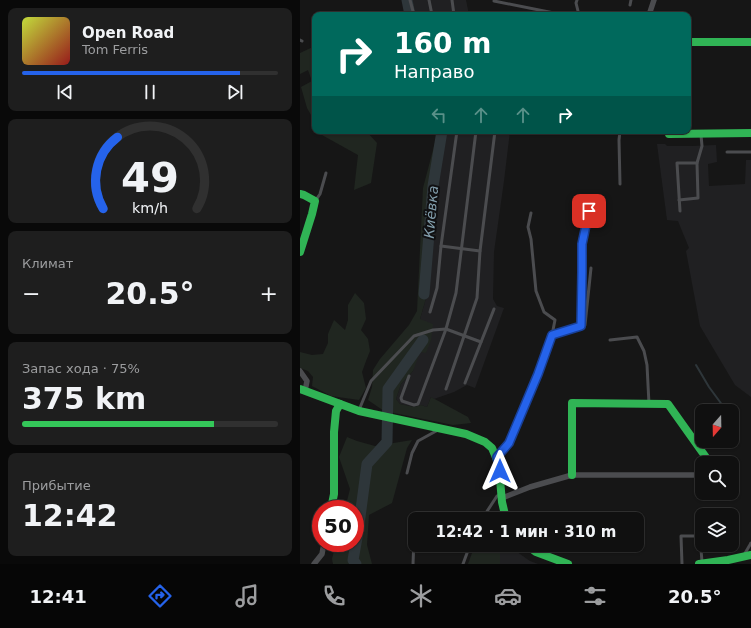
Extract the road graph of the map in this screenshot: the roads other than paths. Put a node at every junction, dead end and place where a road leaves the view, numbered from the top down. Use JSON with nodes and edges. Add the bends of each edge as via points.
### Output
{"nodes":[{"id":1,"x":410,"y":0,"type":"edge"},
{"id":2,"x":429,"y":0,"type":"edge"},
{"id":3,"x":452,"y":0,"type":"edge"},
{"id":4,"x":577,"y":0,"type":"edge"},
{"id":5,"x":631,"y":0,"type":"edge"},
{"id":6,"x":654,"y":0,"type":"edge"},
{"id":7,"x":494,"y":1,"type":"dead end"},
{"id":8,"x":630,"y":5,"type":"dead end"},
{"id":9,"x":413,"y":12,"type":"edge"},
{"id":10,"x":431,"y":12,"type":"edge"},
{"id":11,"x":454,"y":12,"type":"edge"},
{"id":12,"x":549,"y":12,"type":"edge"},
{"id":13,"x":578,"y":12,"type":"edge"},
{"id":14,"x":650,"y":12,"type":"edge"},
{"id":15,"x":691,"y":42,"type":"edge"},
{"id":16,"x":751,"y":42,"type":"edge"},
{"id":17,"x":751,"y":133,"type":"edge"},
{"id":18,"x":457,"y":134,"type":"edge"},
{"id":19,"x":476,"y":134,"type":"edge"},
{"id":20,"x":495,"y":134,"type":"edge"},
{"id":21,"x":620,"y":134,"type":"edge"},
{"id":22,"x":669,"y":134,"type":"dead end"},
{"id":23,"x":701,"y":134,"type":"junction"},
{"id":24,"x":727,"y":152,"type":"dead end"},
{"id":25,"x":751,"y":152,"type":"edge"},
{"id":26,"x":697,"y":163,"type":"junction"},
{"id":27,"x":326,"y":173,"type":"dead end"},
{"id":28,"x":620,"y":184,"type":"dead end"},
{"id":29,"x":300,"y":194,"type":"edge"},
{"id":30,"x":591,"y":197,"type":"dead end"},
{"id":31,"x":680,"y":200,"type":"junction"},
{"id":32,"x":315,"y":201,"type":"junction"},
{"id":33,"x":680,"y":211,"type":"dead end"},
{"id":34,"x":531,"y":213,"type":"dead end"},
{"id":35,"x":441,"y":246,"type":"junction"},
{"id":36,"x":462,"y":249,"type":"junction"},
{"id":37,"x":480,"y":251,"type":"junction"},
{"id":38,"x":300,"y":252,"type":"edge"},
{"id":39,"x":591,"y":268,"type":"dead end"},
{"id":40,"x":494,"y":309,"type":"dead end"},
{"id":41,"x":430,"y":312,"type":"dead end"},
{"id":42,"x":581,"y":326,"type":"junction"},
{"id":43,"x":446,"y":330,"type":"junction"},
{"id":44,"x":552,"y":335,"type":"junction"},
{"id":45,"x":464,"y":336,"type":"junction"},
{"id":46,"x":610,"y":340,"type":"dead end"},
{"id":47,"x":481,"y":342,"type":"junction"},
{"id":48,"x":300,"y":371,"type":"edge"},
{"id":49,"x":409,"y":376,"type":"dead end"},
{"id":50,"x":465,"y":383,"type":"dead end"},
{"id":51,"x":446,"y":388,"type":"dead end"},
{"id":52,"x":302,"y":390,"type":"edge"},
{"id":53,"x":340,"y":404,"type":"junction"},
{"id":54,"x":649,"y":404,"type":"junction"},
{"id":55,"x":362,"y":412,"type":"junction"},
{"id":56,"x":444,"y":428,"type":"junction"},
{"id":57,"x":705,"y":456,"type":"edge"},
{"id":58,"x":497,"y":457,"type":"junction"},
{"id":59,"x":407,"y":473,"type":"dead end"},
{"id":60,"x":572,"y":475,"type":"junction"},
{"id":61,"x":695,"y":475,"type":"edge"},
{"id":62,"x":502,"y":496,"type":"junction"},
{"id":63,"x":333,"y":500,"type":"edge"},
{"id":64,"x":487,"y":512,"type":"edge"},
{"id":65,"x":504,"y":512,"type":"edge"},
{"id":66,"x":751,"y":543,"type":"edge"},
{"id":67,"x":322,"y":552,"type":"edge"},
{"id":68,"x":413,"y":552,"type":"edge"},
{"id":69,"x":467,"y":552,"type":"edge"},
{"id":70,"x":536,"y":552,"type":"edge"},
{"id":71,"x":748,"y":556,"type":"edge"},
{"id":72,"x":314,"y":564,"type":"edge"},
{"id":73,"x":413,"y":564,"type":"edge"},
{"id":74,"x":463,"y":564,"type":"edge"},
{"id":75,"x":568,"y":564,"type":"edge"},
{"id":76,"x":682,"y":564,"type":"edge"},
{"id":77,"x":699,"y":564,"type":"edge"},
{"id":78,"x":702,"y":564,"type":"edge"}],
"edges":[{"from":1,"to":9,"type":"lane"},
{"from":2,"to":10,"type":"lane"},
{"from":3,"to":11,"type":"lane"},
{"from":4,"to":13,"type":"lane"},
{"from":5,"to":8,"type":"lane"},
{"from":6,"to":14,"type":"street"},
{"from":7,"to":12,"type":"lane"},
{"from":15,"to":16,"type":"street"},
{"from":17,"to":23,"type":"street"},
{"from":18,"to":35,"type":"lane"},
{"from":19,"to":36,"type":"lane"},
{"from":20,"to":37,"type":"lane"},
{"from":21,"to":28,"type":"lane"},
{"from":22,"to":23,"type":"street"},
{"from":23,"to":26,"type":"lane","via":[[702,146]]},
{"from":24,"to":25,"type":"lane"},
{"from":26,"to":31,"type":"lane","via":[[698,198]]},
{"from":26,"to":31,"type":"lane","via":[[677,163]]},
{"from":27,"to":32,"type":"lane","via":[[320,194]]},
{"from":29,"to":32,"type":"street"},
{"from":30,"to":42,"type":"lane","via":[[582,244]]},
{"from":31,"to":33,"type":"lane"},
{"from":32,"to":38,"type":"street"},
{"from":34,"to":44,"type":"lane","via":[[528,227],[536,291],[544,312],[554,320]]},
{"from":35,"to":36,"type":"lane"},
{"from":35,"to":41,"type":"lane","via":[[437,288]]},
{"from":36,"to":37,"type":"lane"},
{"from":36,"to":43,"type":"lane","via":[[456,293]]},
{"from":37,"to":45,"type":"lane","via":[[478,298]]},
{"from":39,"to":42,"type":"lane","via":[[585,325]]},
{"from":40,"to":47,"type":"lane"},
{"from":42,"to":44,"type":"lane"},
{"from":43,"to":45,"type":"lane"},
{"from":43,"to":49,"type":"lane","via":[[418,404],[414,405],[402,401],[401,398]]},
{"from":43,"to":55,"type":"lane","via":[[433,330],[414,336],[371,381]]},
{"from":44,"to":58,"type":"street","via":[[509,443]]},
{"from":45,"to":47,"type":"lane"},
{"from":45,"to":51,"type":"lane"},
{"from":46,"to":54,"type":"lane","via":[[637,337],[648,365]]},
{"from":47,"to":50,"type":"lane"},
{"from":48,"to":52,"type":"street","via":[[307,381]]},
{"from":52,"to":53,"type":"street"},
{"from":53,"to":55,"type":"street"},
{"from":53,"to":63,"type":"street","via":[[336,411],[334,432]]},
{"from":54,"to":57,"type":"street","via":[[668,404]]},
{"from":54,"to":60,"type":"street","via":[[572,404]]},
{"from":55,"to":56,"type":"street"},
{"from":56,"to":58,"type":"street","via":[[480,439],[491,447]]},
{"from":56,"to":59,"type":"lane","via":[[418,441]]},
{"from":58,"to":62,"type":"street"},
{"from":60,"to":61,"type":"street"},
{"from":60,"to":62,"type":"street"},
{"from":62,"to":64,"type":"lane","via":[[497,496]]},
{"from":62,"to":65,"type":"street"},
{"from":66,"to":71,"type":"lane"},
{"from":67,"to":72,"type":"street"},
{"from":68,"to":73,"type":"lane"},
{"from":69,"to":74,"type":"lane"},
{"from":70,"to":75,"type":"street"},
{"from":71,"to":78,"type":"street"},
{"from":76,"to":78,"type":"lane","via":[[681,536],[700,536]]},
{"from":77,"to":78,"type":"street"}]}
